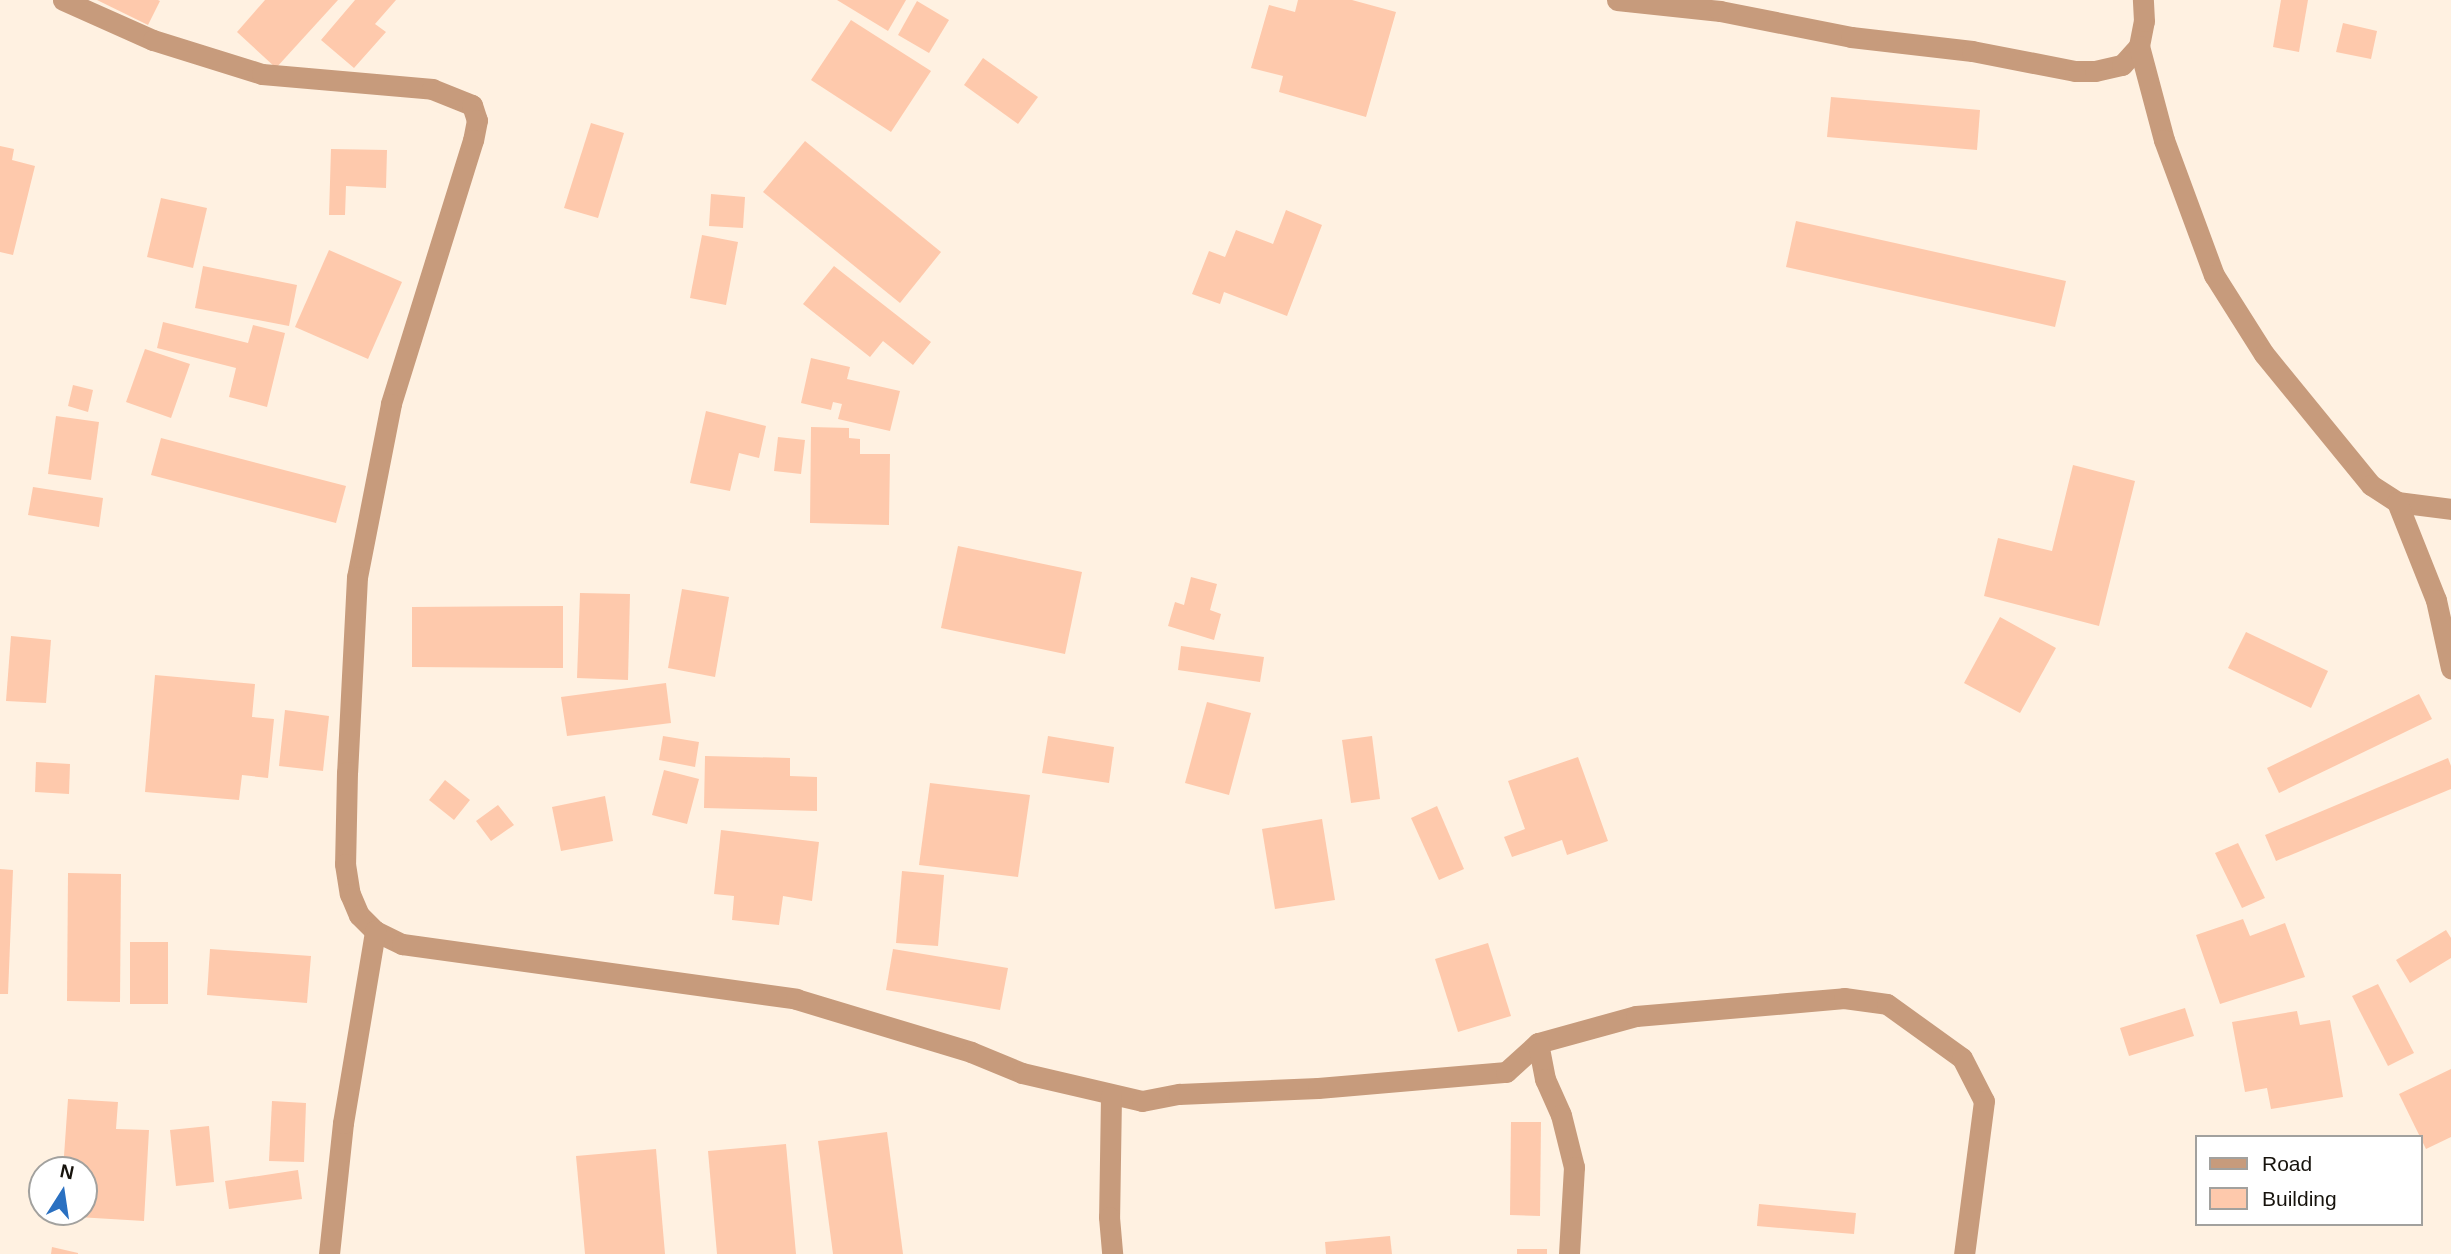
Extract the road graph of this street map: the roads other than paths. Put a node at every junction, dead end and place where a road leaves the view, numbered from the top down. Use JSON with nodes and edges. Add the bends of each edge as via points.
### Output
{"nodes":[{"id":1,"x":63,"y":0,"type":"edge"},
{"id":2,"x":1617,"y":0,"type":"edge"},
{"id":3,"x":2143,"y":0,"type":"edge"},
{"id":4,"x":2139,"y":46,"type":"junction"},
{"id":5,"x":2397,"y":502,"type":"junction"},
{"id":6,"x":2451,"y":509,"type":"edge"},
{"id":7,"x":2451,"y":668,"type":"edge"},
{"id":8,"x":375,"y":931,"type":"junction"},
{"id":9,"x":1538,"y":1043,"type":"junction"},
{"id":10,"x":1111,"y":1096,"type":"junction"},
{"id":11,"x":329,"y":1254,"type":"edge"},
{"id":12,"x":1112,"y":1254,"type":"edge"},
{"id":13,"x":1569,"y":1254,"type":"edge"},
{"id":14,"x":1964,"y":1254,"type":"edge"}],
"edges":[{"from":1,"to":8,"type":"street","via":[[153,40],[262,74],[432,89],[472,105],[477,120],[473,140],[391,404],[358,576],[345,863],[359,915]]},
{"from":2,"to":4,"type":"street","via":[[1720,11],[1851,37],[1972,51],[2075,71],[2122,65]]},
{"from":3,"to":4,"type":"street"},
{"from":4,"to":5,"type":"street","via":[[2164,140],[2214,275],[2264,354],[2371,485]]},
{"from":5,"to":6,"type":"street"},
{"from":5,"to":7,"type":"street","via":[[2436,600]]},
{"from":8,"to":10,"type":"street","via":[[401,944],[796,999],[971,1052],[1022,1073]]},
{"from":8,"to":11,"type":"street","via":[[343,1123]]},
{"from":9,"to":10,"type":"street","via":[[1506,1072],[1343,1087],[1179,1094],[1142,1101]]},
{"from":9,"to":13,"type":"street","via":[[1574,1167]]},
{"from":9,"to":14,"type":"street","via":[[1636,1016],[1844,998],[1887,1004],[1962,1058],[1984,1101]]},
{"from":10,"to":12,"type":"street"}]}
